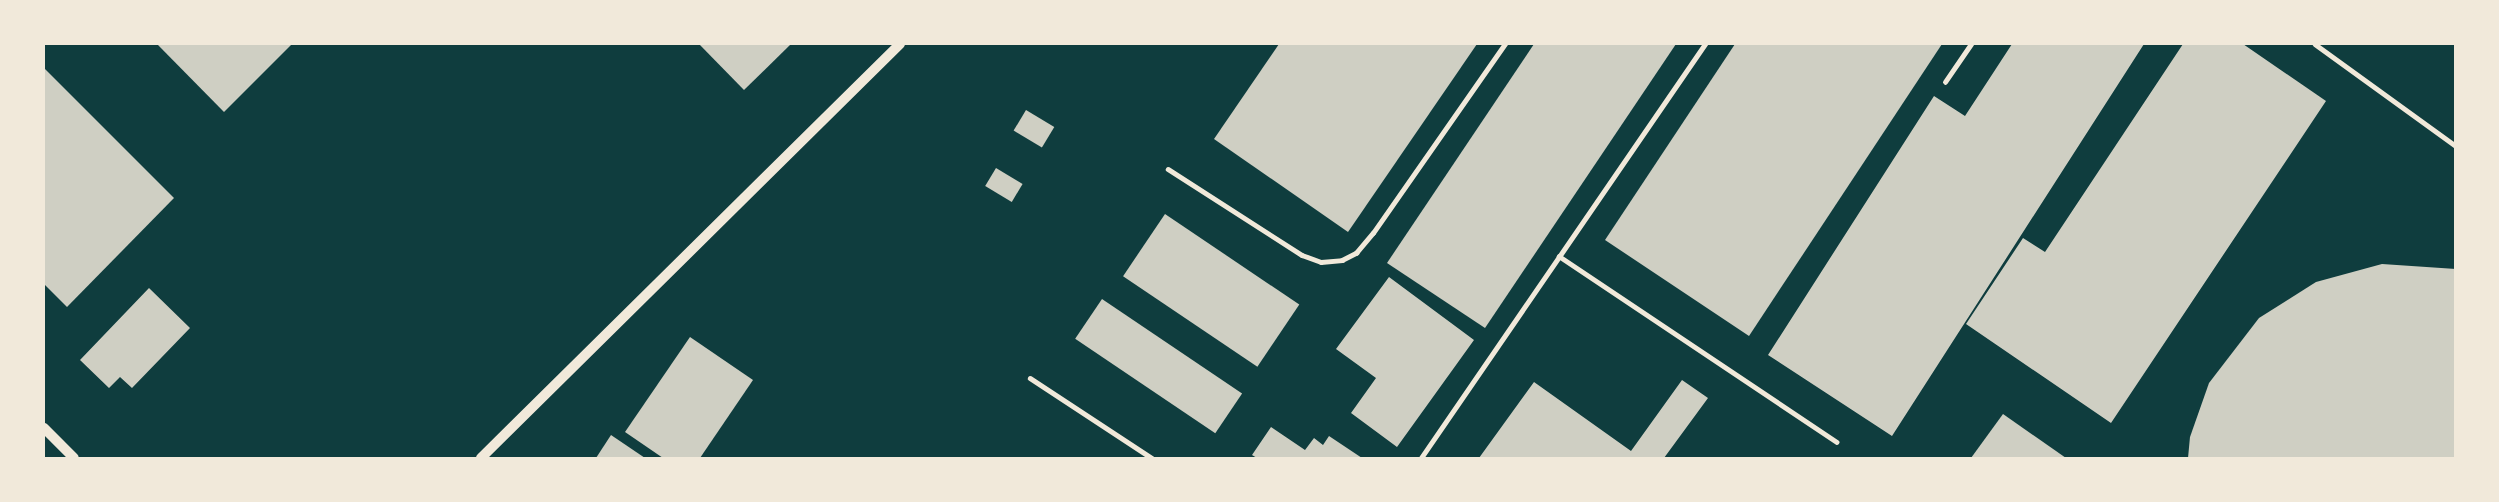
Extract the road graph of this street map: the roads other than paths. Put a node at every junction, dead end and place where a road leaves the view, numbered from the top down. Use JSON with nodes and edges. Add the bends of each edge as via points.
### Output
{"nodes":[{"id":1,"x":900,"y":44,"type":"edge"},
{"id":2,"x":1505,"y":44,"type":"edge"},
{"id":3,"x":1705,"y":44,"type":"edge"},
{"id":4,"x":1971,"y":44,"type":"edge"},
{"id":5,"x":2315,"y":44,"type":"edge"},
{"id":6,"x":1945,"y":82,"type":"dead end"},
{"id":7,"x":2456,"y":146,"type":"edge"},
{"id":8,"x":1168,"y":170,"type":"dead end"},
{"id":9,"x":1559,"y":256,"type":"junction"},
{"id":10,"x":1030,"y":378,"type":"dead end"},
{"id":11,"x":44,"y":428,"type":"edge"},
{"id":12,"x":1837,"y":442,"type":"dead end"},
{"id":13,"x":74,"y":459,"type":"edge"},
{"id":14,"x":481,"y":459,"type":"edge"},
{"id":15,"x":1152,"y":459,"type":"edge"},
{"id":16,"x":1421,"y":459,"type":"edge"}],
"edges":[{"from":1,"to":14,"type":"street"},
{"from":2,"to":8,"type":"lane","via":[[1373,233],[1356,253],[1342,260],[1321,262],[1302,255]]},
{"from":3,"to":9,"type":"lane"},
{"from":4,"to":6,"type":"lane"},
{"from":5,"to":7,"type":"lane"},
{"from":9,"to":12,"type":"lane"},
{"from":9,"to":16,"type":"lane"},
{"from":10,"to":15,"type":"lane"},
{"from":11,"to":13,"type":"street"}]}
